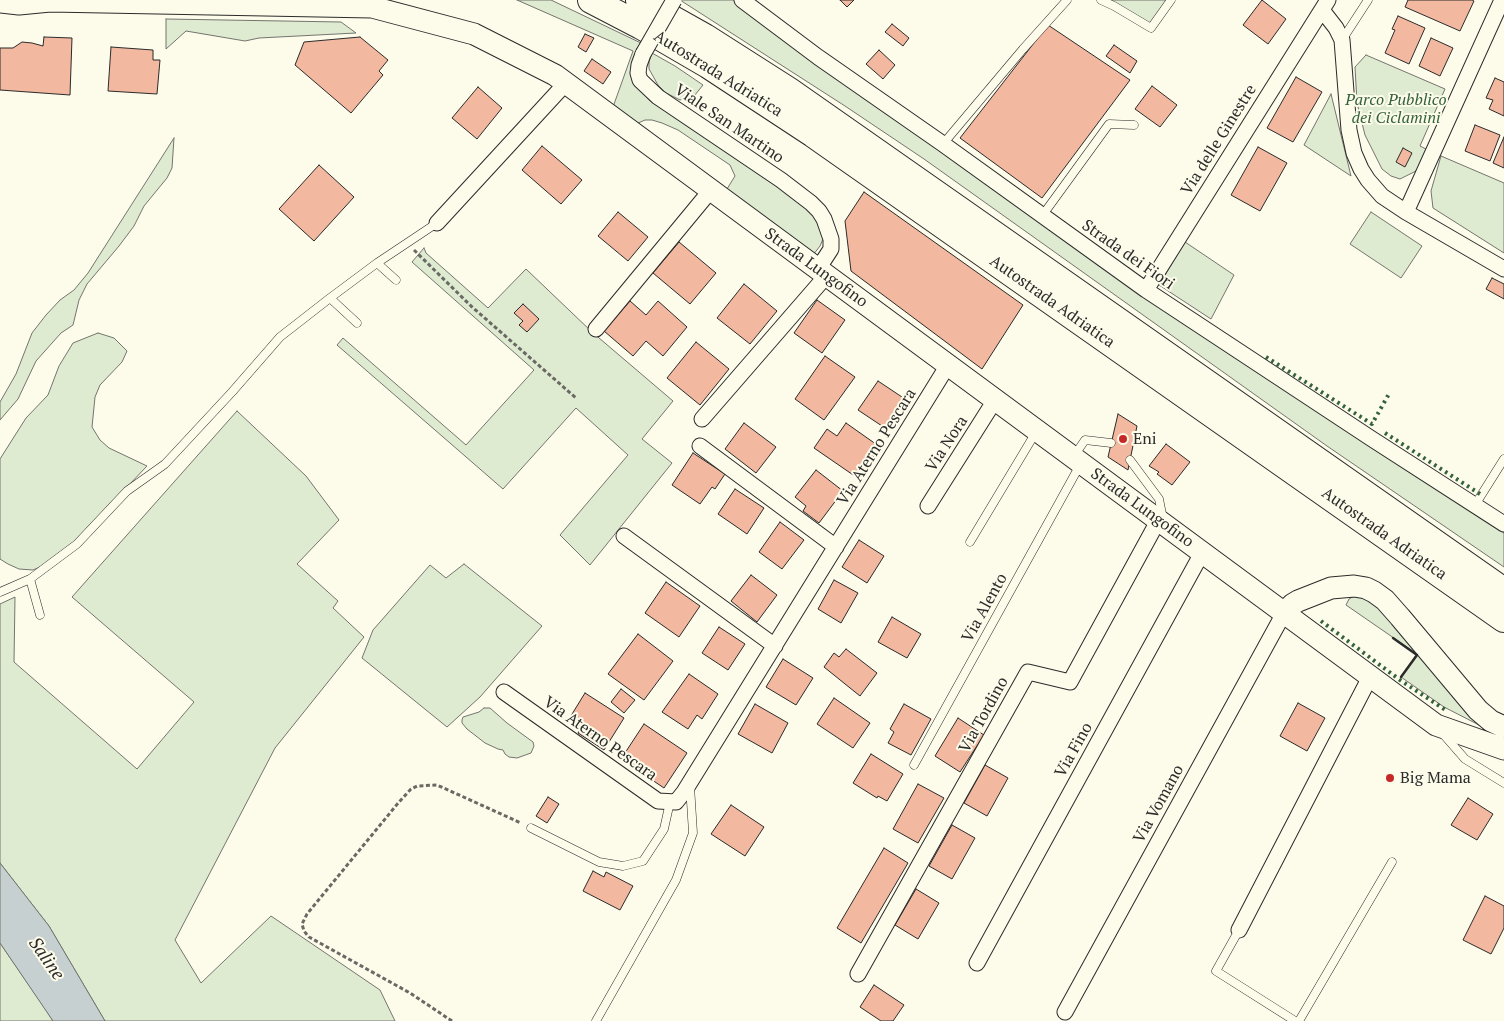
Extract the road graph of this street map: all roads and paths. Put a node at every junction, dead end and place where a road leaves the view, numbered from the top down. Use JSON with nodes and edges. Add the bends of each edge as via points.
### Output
{"nodes":[{"id":1,"x":48,"y":0,"type":"edge"},
{"id":2,"x":591,"y":0,"type":"edge"},
{"id":3,"x":639,"y":0,"type":"edge"},
{"id":4,"x":674,"y":0,"type":"edge"},
{"id":5,"x":742,"y":0,"type":"edge"},
{"id":6,"x":1067,"y":0,"type":"edge"},
{"id":7,"x":1101,"y":0,"type":"edge"},
{"id":8,"x":1171,"y":0,"type":"edge"},
{"id":9,"x":1368,"y":0,"type":"edge"},
{"id":10,"x":1502,"y":0,"type":"edge"},
{"id":11,"x":0,"y":2,"type":"edge"},
{"id":12,"x":1325,"y":5,"type":"edge"},
{"id":13,"x":1342,"y":40,"type":"junction"},
{"id":14,"x":566,"y":83,"type":"junction"},
{"id":15,"x":1134,"y":125,"type":"dead end"},
{"id":16,"x":943,"y":144,"type":"junction"},
{"id":17,"x":711,"y":190,"type":"junction"},
{"id":18,"x":1406,"y":212,"type":"junction"},
{"id":19,"x":1042,"y":216,"type":"junction"},
{"id":20,"x":437,"y":223,"type":"joint"},
{"id":21,"x":407,"y":242,"type":"junction"},
{"id":22,"x":377,"y":263,"type":"junction"},
{"id":23,"x":1504,"y":269,"type":"edge"},
{"id":24,"x":822,"y":272,"type":"junction"},
{"id":25,"x":396,"y":280,"type":"dead end"},
{"id":26,"x":1146,"y":290,"type":"junction"},
{"id":27,"x":330,"y":298,"type":"junction"},
{"id":28,"x":356,"y":323,"type":"dead end"},
{"id":29,"x":596,"y":329,"type":"dead end"},
{"id":30,"x":948,"y":365,"type":"junction"},
{"id":31,"x":576,"y":398,"type":"dead end"},
{"id":32,"x":995,"y":400,"type":"junction"},
{"id":33,"x":702,"y":419,"type":"dead end"},
{"id":34,"x":1037,"y":431,"type":"junction"},
{"id":35,"x":1112,"y":443,"type":"dead end"},
{"id":36,"x":700,"y":446,"type":"dead end"},
{"id":37,"x":1504,"y":459,"type":"edge"},
{"id":38,"x":1130,"y":460,"type":"dead end"},
{"id":39,"x":1077,"y":461,"type":"junction"},
{"id":40,"x":1475,"y":505,"type":"junction"},
{"id":41,"x":928,"y":506,"type":"dead end"},
{"id":42,"x":1162,"y":523,"type":"junction"},
{"id":43,"x":1504,"y":524,"type":"edge"},
{"id":44,"x":624,"y":536,"type":"dead end"},
{"id":45,"x":970,"y":542,"type":"dead end"},
{"id":46,"x":836,"y":547,"type":"junction"},
{"id":47,"x":1202,"y":553,"type":"junction"},
{"id":48,"x":30,"y":579,"type":"junction"},
{"id":49,"x":1504,"y":591,"type":"edge"},
{"id":50,"x":0,"y":592,"type":"edge"},
{"id":51,"x":1284,"y":613,"type":"junction"},
{"id":52,"x":40,"y":615,"type":"dead end"},
{"id":53,"x":1504,"y":619,"type":"edge"},
{"id":54,"x":775,"y":646,"type":"junction"},
{"id":55,"x":1370,"y":677,"type":"junction"},
{"id":56,"x":504,"y":692,"type":"dead end"},
{"id":57,"x":1436,"y":726,"type":"junction"},
{"id":58,"x":1504,"y":727,"type":"edge"},
{"id":59,"x":1504,"y":749,"type":"edge"},
{"id":60,"x":914,"y":765,"type":"dead end"},
{"id":61,"x":1504,"y":783,"type":"edge"},
{"id":62,"x":690,"y":784,"type":"junction"},
{"id":63,"x":670,"y":802,"type":"junction"},
{"id":64,"x":531,"y":828,"type":"joint"},
{"id":65,"x":1392,"y":862,"type":"dead end"},
{"id":66,"x":1239,"y":930,"type":"joint"},
{"id":67,"x":976,"y":964,"type":"dead end"},
{"id":68,"x":858,"y":974,"type":"dead end"},
{"id":69,"x":1065,"y":1012,"type":"dead end"},
{"id":70,"x":452,"y":1021,"type":"edge"},
{"id":71,"x":596,"y":1021,"type":"edge"},
{"id":72,"x":1295,"y":1021,"type":"edge"},
{"id":73,"x":1299,"y":1021,"type":"edge"}],
"edges":[{"from":1,"to":11,"type":"main road","name":"Strada Lungofino","via":[[19,4]]},
{"from":1,"to":14,"type":"main road","name":"Strada Lungofino","via":[[372,8],[474,34]]},
{"from":2,"to":53,"type":"highway","name":"Autostrada Adriatica","via":[[708,65],[813,134]]},
{"from":3,"to":49,"type":"highway","name":"Autostrada Adriatica","via":[[788,90]]},
{"from":4,"to":24,"type":"street","name":"Viale San Martino","bridge":true,"via":[[643,54],[638,73],[640,80],[658,97],[811,203],[824,219],[831,239],[831,249]]},
{"from":5,"to":16,"type":"street","name":"Strada dei Fiori"},
{"from":6,"to":16,"type":"lane"},
{"from":7,"to":8,"type":"lane","via":[[1151,28]]},
{"from":9,"to":13,"type":"lane"},
{"from":10,"to":18,"type":"street"},
{"from":12,"to":13,"type":"street","name":"Via delle Ginestre"},
{"from":12,"to":26,"type":"street","name":"Via delle Ginestre"},
{"from":13,"to":18,"type":"street","name":"Via delle Ginestre","via":[[1349,130],[1354,153],[1368,180],[1382,196]]},
{"from":14,"to":17,"type":"main road","name":"Strada Lungofino"},
{"from":14,"to":20,"type":"street"},
{"from":15,"to":19,"type":"lane","via":[[1108,124]]},
{"from":16,"to":19,"type":"street","name":"Strada dei Fiori"},
{"from":17,"to":24,"type":"main road","name":"Strada Lungofino"},
{"from":17,"to":29,"type":"street"},
{"from":18,"to":23,"type":"street","name":"Via delle Ginestre"},
{"from":19,"to":26,"type":"street","name":"Strada dei Fiori"},
{"from":20,"to":21,"type":"lane"},
{"from":21,"to":22,"type":"lane"},
{"from":21,"to":31,"type":"path","via":[[471,306]]},
{"from":22,"to":25,"type":"lane"},
{"from":22,"to":27,"type":"lane"},
{"from":24,"to":30,"type":"main road","name":"Strada Lungofino"},
{"from":24,"to":33,"type":"street"},
{"from":26,"to":40,"type":"street","name":"Strada dei Fiori"},
{"from":27,"to":28,"type":"lane"},
{"from":27,"to":48,"type":"lane","via":[[280,337],[165,464],[127,491],[77,544]]},
{"from":30,"to":32,"type":"main road","name":"Strada Lungofino"},
{"from":30,"to":46,"type":"street","name":"Via Aterno Pescara"},
{"from":32,"to":34,"type":"main road","name":"Strada Lungofino"},
{"from":32,"to":41,"type":"street","name":"Via Nora"},
{"from":34,"to":39,"type":"main road","name":"Strada Lungofino"},
{"from":34,"to":45,"type":"lane"},
{"from":35,"to":39,"type":"lane","name":"Via Alento","via":[[1085,440]]},
{"from":36,"to":46,"type":"street"},
{"from":37,"to":40,"type":"lane"},
{"from":38,"to":42,"type":"lane","via":[[1159,499]]},
{"from":39,"to":42,"type":"main road","name":"Strada Lungofino"},
{"from":39,"to":60,"type":"lane","name":"Via Alento"},
{"from":40,"to":43,"type":"street","name":"Strada dei Fiori"},
{"from":42,"to":47,"type":"main road","name":"Strada Lungofino"},
{"from":42,"to":68,"type":"street","name":"Via Tordino","via":[[1070,682],[1028,672]]},
{"from":44,"to":54,"type":"street"},
{"from":46,"to":54,"type":"street","name":"Via Aterno Pescara"},
{"from":47,"to":51,"type":"main road","name":"Strada Lungofino"},
{"from":47,"to":67,"type":"street","name":"Via Fino"},
{"from":48,"to":50,"type":"lane"},
{"from":48,"to":52,"type":"lane"},
{"from":51,"to":55,"type":"main road","name":"Strada Lungofino"},
{"from":51,"to":58,"type":"main road","via":[[1298,601],[1331,588],[1354,586],[1374,592],[1400,616],[1478,710]]},
{"from":51,"to":69,"type":"street","name":"Via Vomano"},
{"from":54,"to":62,"type":"street","name":"Via Aterno Pescara"},
{"from":55,"to":57,"type":"main road","name":"Strada Lungofino"},
{"from":55,"to":66,"type":"street"},
{"from":56,"to":63,"type":"street","name":"Via Aterno Pescara","via":[[658,801]]},
{"from":57,"to":59,"type":"main road","name":"Strada Lungofino"},
{"from":57,"to":61,"type":"lane","via":[[1465,759]]},
{"from":62,"to":63,"type":"street","name":"Via Aterno Pescara","via":[[676,802]]},
{"from":62,"to":71,"type":"lane","via":[[693,833],[676,880]]},
{"from":63,"to":64,"type":"lane","via":[[664,828],[643,861],[623,866],[599,862]]},
{"from":64,"to":70,"type":"path","via":[[437,784],[418,786],[411,789],[388,814],[306,914],[302,924],[309,937]]},
{"from":65,"to":73,"type":"lane"},
{"from":66,"to":72,"type":"lane","via":[[1216,971]]}]}
